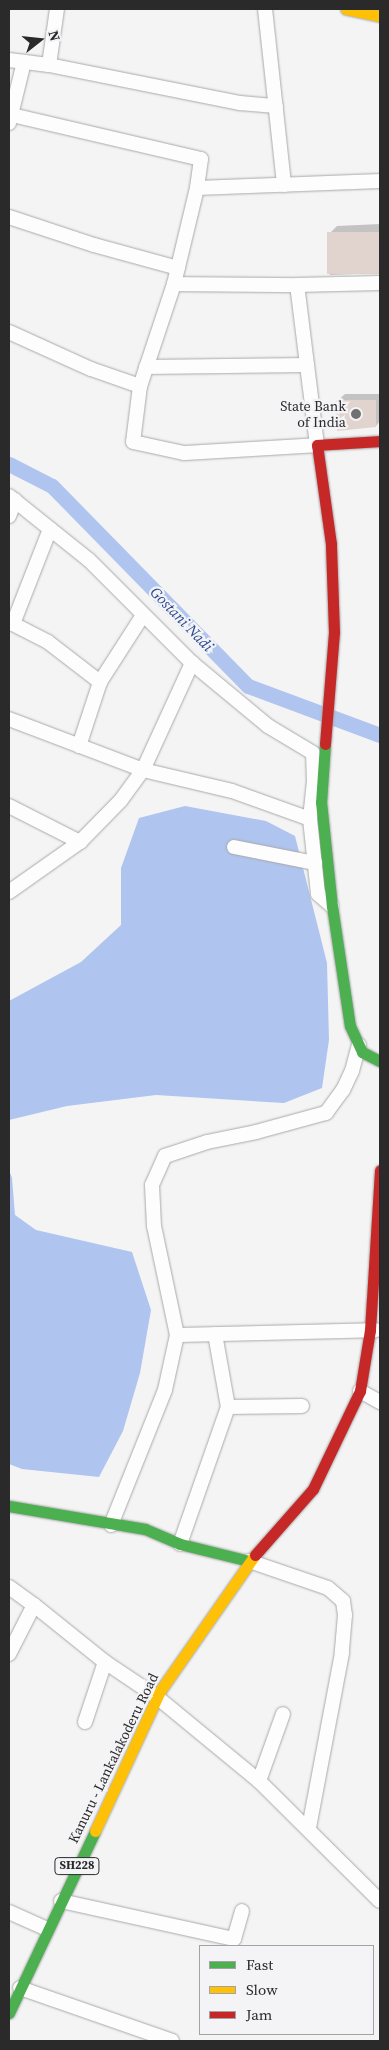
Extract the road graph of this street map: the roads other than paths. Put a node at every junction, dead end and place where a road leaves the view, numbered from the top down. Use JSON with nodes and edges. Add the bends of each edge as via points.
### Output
{"nodes":[{"id":1,"x":57,"y":9,"type":"edge"},
{"id":2,"x":265,"y":9,"type":"edge"},
{"id":3,"x":346,"y":9,"type":"edge"},
{"id":4,"x":380,"y":16,"type":"edge"},
{"id":5,"x":9,"y":60,"type":"edge"},
{"id":6,"x":24,"y":62,"type":"junction"},
{"id":7,"x":49,"y":65,"type":"junction"},
{"id":8,"x":276,"y":106,"type":"junction"},
{"id":9,"x":10,"y":119,"type":"edge"},
{"id":10,"x":380,"y":181,"type":"edge"},
{"id":11,"x":284,"y":185,"type":"junction"},
{"id":12,"x":198,"y":188,"type":"junction"},
{"id":13,"x":9,"y":217,"type":"edge"},
{"id":14,"x":178,"y":268,"type":"junction"},
{"id":15,"x":380,"y":283,"type":"edge"},
{"id":16,"x":174,"y":284,"type":"junction"},
{"id":17,"x":297,"y":284,"type":"junction"},
{"id":18,"x":9,"y":332,"type":"edge"},
{"id":19,"x":307,"y":365,"type":"junction"},
{"id":20,"x":146,"y":367,"type":"junction"},
{"id":21,"x":140,"y":386,"type":"junction"},
{"id":22,"x":380,"y":441,"type":"edge"},
{"id":23,"x":317,"y":445,"type":"junction"},
{"id":24,"x":12,"y":498,"type":"edge"},
{"id":25,"x":9,"y":516,"type":"edge"},
{"id":26,"x":50,"y":529,"type":"junction"},
{"id":27,"x":143,"y":615,"type":"junction"},
{"id":28,"x":192,"y":663,"type":"junction"},
{"id":29,"x":100,"y":682,"type":"junction"},
{"id":30,"x":9,"y":719,"type":"edge"},
{"id":31,"x":79,"y":746,"type":"junction"},
{"id":32,"x":143,"y":770,"type":"junction"},
{"id":33,"x":9,"y":806,"type":"edge"},
{"id":34,"x":310,"y":818,"type":"junction"},
{"id":35,"x":80,"y":842,"type":"junction"},
{"id":36,"x":234,"y":847,"type":"dead end"},
{"id":37,"x":315,"y":863,"type":"junction"},
{"id":38,"x":9,"y":892,"type":"edge"},
{"id":39,"x":332,"y":906,"type":"junction"},
{"id":40,"x":358,"y":1045,"type":"junction"},
{"id":41,"x":380,"y":1061,"type":"edge"},
{"id":42,"x":380,"y":1170,"type":"edge"},
{"id":43,"x":375,"y":1330,"type":"edge"},
{"id":44,"x":215,"y":1334,"type":"junction"},
{"id":45,"x":177,"y":1335,"type":"junction"},
{"id":46,"x":360,"y":1392,"type":"junction"},
{"id":47,"x":380,"y":1402,"type":"edge"},
{"id":48,"x":302,"y":1406,"type":"dead end"},
{"id":49,"x":228,"y":1408,"type":"junction"},
{"id":50,"x":9,"y":1506,"type":"edge"},
{"id":51,"x":111,"y":1525,"type":"junction"},
{"id":52,"x":180,"y":1544,"type":"junction"},
{"id":53,"x":249,"y":1560,"type":"junction"},
{"id":54,"x":9,"y":1587,"type":"edge"},
{"id":55,"x":34,"y":1605,"type":"junction"},
{"id":56,"x":9,"y":1654,"type":"edge"},
{"id":57,"x":105,"y":1662,"type":"junction"},
{"id":58,"x":157,"y":1697,"type":"junction"},
{"id":59,"x":283,"y":1714,"type":"dead end"},
{"id":60,"x":84,"y":1722,"type":"dead end"},
{"id":61,"x":259,"y":1781,"type":"junction"},
{"id":62,"x":309,"y":1828,"type":"junction"},
{"id":63,"x":61,"y":1901,"type":"junction"},
{"id":64,"x":380,"y":1901,"type":"edge"},
{"id":65,"x":242,"y":1911,"type":"dead end"},
{"id":66,"x":9,"y":1912,"type":"edge"},
{"id":67,"x":47,"y":1929,"type":"junction"},
{"id":68,"x":20,"y":1988,"type":"junction"},
{"id":69,"x":9,"y":2013,"type":"edge"},
{"id":70,"x":172,"y":2041,"type":"edge"}],
"edges":[{"from":1,"to":7,"type":"street"},
{"from":2,"to":8,"type":"street"},
{"from":3,"to":4,"type":"main road"},
{"from":5,"to":6,"type":"street"},
{"from":6,"to":7,"type":"street"},
{"from":6,"to":9,"type":"street"},
{"from":7,"to":8,"type":"street","via":[[240,103]]},
{"from":8,"to":11,"type":"street"},
{"from":9,"to":12,"type":"street","via":[[201,159]]},
{"from":10,"to":11,"type":"street"},
{"from":11,"to":12,"type":"street"},
{"from":12,"to":14,"type":"street"},
{"from":13,"to":14,"type":"street","via":[[94,246]]},
{"from":14,"to":16,"type":"street"},
{"from":15,"to":17,"type":"street"},
{"from":16,"to":17,"type":"street"},
{"from":16,"to":20,"type":"street"},
{"from":17,"to":19,"type":"street"},
{"from":18,"to":21,"type":"street","via":[[91,369]]},
{"from":19,"to":20,"type":"street"},
{"from":19,"to":23,"type":"street"},
{"from":20,"to":21,"type":"street"},
{"from":21,"to":23,"type":"street","via":[[133,442],[184,452]]},
{"from":22,"to":23,"type":"main road"},
{"from":23,"to":39,"type":"main road","via":[[331,544],[334,650],[321,802]]},
{"from":24,"to":25,"type":"street"},
{"from":24,"to":26,"type":"street"},
{"from":26,"to":27,"type":"street","via":[[89,560]]},
{"from":26,"to":29,"type":"street","via":[[13,624],[48,642]]},
{"from":27,"to":28,"type":"street"},
{"from":27,"to":29,"type":"street"},
{"from":28,"to":32,"type":"street"},
{"from":28,"to":34,"type":"street","via":[[268,726],[313,753]]},
{"from":29,"to":31,"type":"street"},
{"from":30,"to":31,"type":"street"},
{"from":31,"to":32,"type":"street"},
{"from":32,"to":34,"type":"street","via":[[232,791]]},
{"from":32,"to":35,"type":"street","via":[[121,800]]},
{"from":33,"to":35,"type":"street"},
{"from":34,"to":37,"type":"street"},
{"from":35,"to":38,"type":"street"},
{"from":36,"to":37,"type":"street"},
{"from":37,"to":39,"type":"street","via":[[318,894]]},
{"from":39,"to":40,"type":"main road","via":[[350,1026]]},
{"from":40,"to":41,"type":"main road","via":[[362,1052]]},
{"from":40,"to":45,"type":"street","via":[[352,1071],[326,1113],[164,1156],[152,1185],[154,1226]]},
{"from":42,"to":43,"type":"main road","name":"Kanuru - Lankalakoderu Road","number":"SH228"},
{"from":43,"to":44,"type":"street"},
{"from":43,"to":46,"type":"main road","name":"Kanuru - Lankalakoderu Road","number":"SH228"},
{"from":44,"to":45,"type":"street"},
{"from":44,"to":49,"type":"street"},
{"from":45,"to":51,"type":"street","via":[[164,1390]]},
{"from":46,"to":47,"type":"street"},
{"from":46,"to":53,"type":"main road","name":"Kanuru - Lankalakoderu Road","number":"SH228","via":[[313,1489]]},
{"from":48,"to":49,"type":"street"},
{"from":49,"to":52,"type":"street"},
{"from":50,"to":51,"type":"main road"},
{"from":51,"to":52,"type":"main road","via":[[145,1530]]},
{"from":52,"to":53,"type":"main road"},
{"from":53,"to":58,"type":"main road","name":"Kanuru - Lankalakoderu Road","number":"SH228"},
{"from":53,"to":62,"type":"street","via":[[328,1588],[343,1602],[342,1653]]},
{"from":54,"to":55,"type":"street"},
{"from":55,"to":56,"type":"street"},
{"from":55,"to":57,"type":"street"},
{"from":57,"to":58,"type":"street"},
{"from":57,"to":60,"type":"street"},
{"from":58,"to":61,"type":"street"},
{"from":58,"to":63,"type":"main road","name":"Kanuru - Lankalakoderu Road","number":"SH228"},
{"from":59,"to":61,"type":"street"},
{"from":61,"to":62,"type":"street"},
{"from":62,"to":64,"type":"street"},
{"from":63,"to":65,"type":"street","via":[[234,1939]]},
{"from":63,"to":67,"type":"main road","name":"Kanuru - Lankalakoderu Road","number":"SH228"},
{"from":66,"to":67,"type":"street"},
{"from":67,"to":68,"type":"main road","name":"Kanuru - Lankalakoderu Road","number":"SH228"},
{"from":68,"to":69,"type":"main road","name":"Kanuru - Lankalakoderu Road","number":"SH228"},
{"from":68,"to":70,"type":"street"}]}
